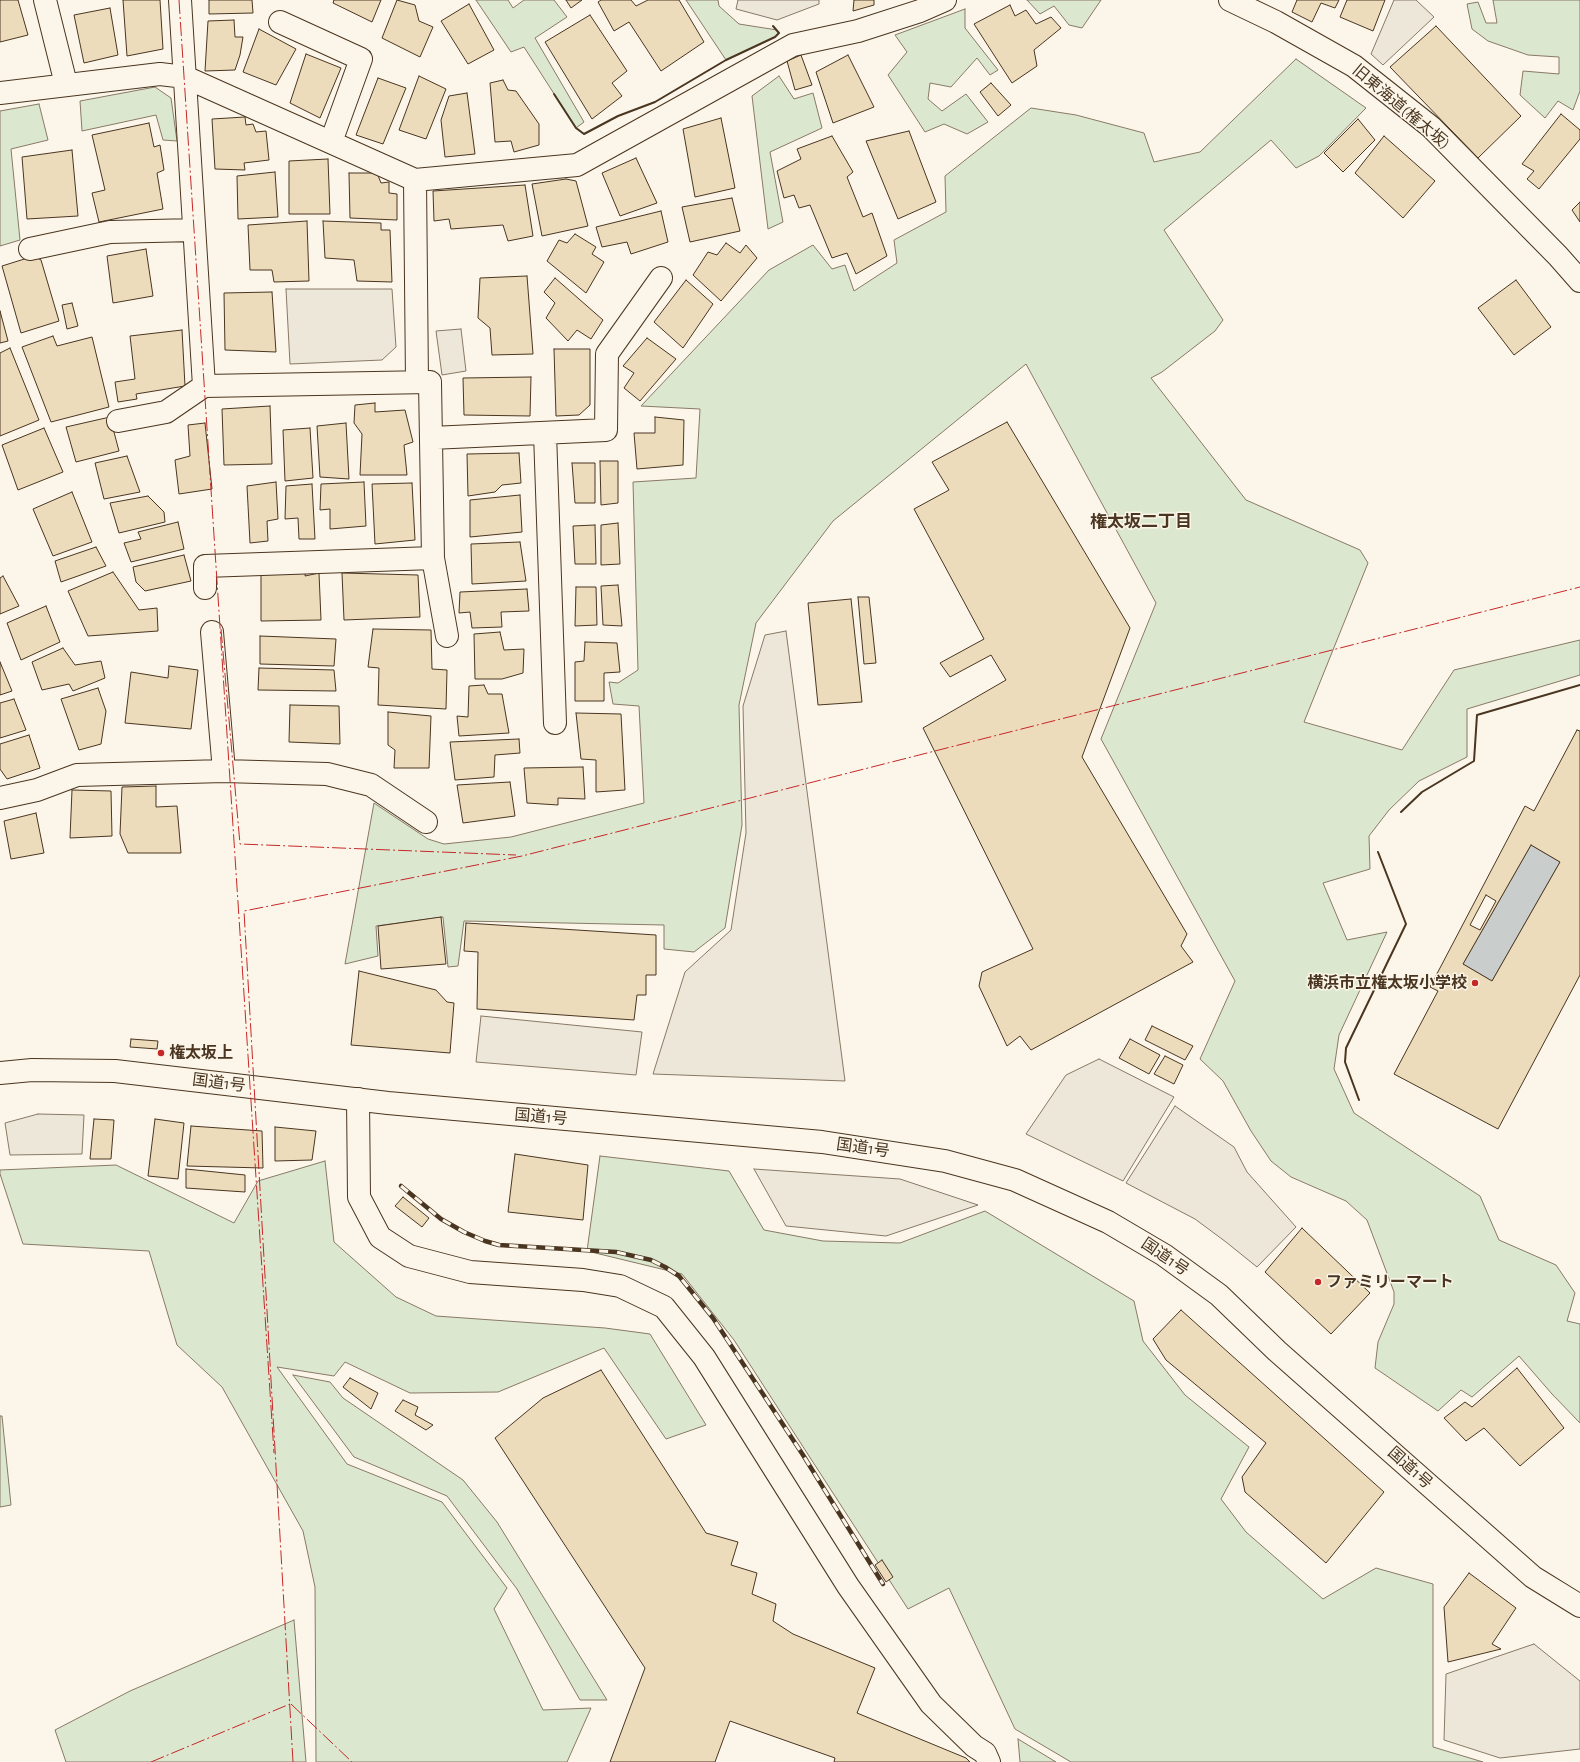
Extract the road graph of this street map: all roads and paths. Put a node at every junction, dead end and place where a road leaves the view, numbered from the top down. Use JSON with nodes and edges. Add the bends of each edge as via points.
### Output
{"nodes":[{"id":1,"x":45,"y":0,"type":"edge"},
{"id":2,"x":180,"y":0,"type":"edge"},
{"id":3,"x":945,"y":0,"type":"edge"},
{"id":4,"x":1230,"y":0,"type":"edge"},
{"id":5,"x":280,"y":22,"type":"dead end"},
{"id":6,"x":185,"y":77,"type":"junction"},
{"id":7,"x":66,"y":84,"type":"junction"},
{"id":8,"x":0,"y":93,"type":"edge"},
{"id":9,"x":331,"y":142,"type":"junction"},
{"id":10,"x":415,"y":180,"type":"junction"},
{"id":11,"x":194,"y":230,"type":"junction"},
{"id":12,"x":30,"y":249,"type":"dead end"},
{"id":13,"x":661,"y":278,"type":"dead end"},
{"id":14,"x":1580,"y":281,"type":"edge"},
{"id":15,"x":417,"y":382,"type":"junction"},
{"id":16,"x":204,"y":386,"type":"junction"},
{"id":17,"x":118,"y":421,"type":"dead end"},
{"id":18,"x":545,"y":433,"type":"junction"},
{"id":19,"x":430,"y":438,"type":"junction"},
{"id":20,"x":433,"y":558,"type":"junction"},
{"id":21,"x":205,"y":588,"type":"dead end"},
{"id":22,"x":212,"y":632,"type":"dead end"},
{"id":23,"x":447,"y":636,"type":"dead end"},
{"id":24,"x":555,"y":723,"type":"dead end"},
{"id":25,"x":224,"y":771,"type":"junction"},
{"id":26,"x":0,"y":798,"type":"edge"},
{"id":27,"x":426,"y":822,"type":"dead end"},
{"id":28,"x":0,"y":1073,"type":"edge"},
{"id":29,"x":358,"y":1099,"type":"junction"},
{"id":30,"x":1580,"y":1606,"type":"edge"},
{"id":31,"x":989,"y":1762,"type":"edge"}],
"edges":[{"from":1,"to":7,"type":"main road"},
{"from":2,"to":6,"type":"main road"},
{"from":3,"to":10,"type":"main road","via":[[858,31],[793,45],[577,165]]},
{"from":4,"to":14,"type":"main road","name":"旧東海道(権太坂)","via":[[1276,22],[1354,66],[1431,127]]},
{"from":5,"to":9,"type":"main road","via":[[361,59]]},
{"from":6,"to":7,"type":"main road","via":[[160,74]]},
{"from":6,"to":9,"type":"main road"},
{"from":6,"to":11,"type":"main road"},
{"from":7,"to":8,"type":"main road"},
{"from":9,"to":10,"type":"main road"},
{"from":10,"to":15,"type":"main road"},
{"from":11,"to":12,"type":"main road","via":[[110,232]]},
{"from":11,"to":16,"type":"main road"},
{"from":13,"to":18,"type":"main road","via":[[607,354],[606,430]]},
{"from":15,"to":16,"type":"main road"},
{"from":15,"to":19,"type":"main road","via":[[430,382]]},
{"from":16,"to":17,"type":"main road","via":[[166,412]]},
{"from":18,"to":19,"type":"main road"},
{"from":18,"to":24,"type":"main road"},
{"from":19,"to":20,"type":"main road"},
{"from":20,"to":21,"type":"main road","via":[[206,566]]},
{"from":20,"to":23,"type":"main road"},
{"from":22,"to":25,"type":"main road"},
{"from":25,"to":26,"type":"main road","via":[[77,775],[37,790]]},
{"from":25,"to":27,"type":"main road","via":[[327,774],[372,785]]},
{"from":28,"to":29,"type":"main road","name":"国道1号","via":[[32,1070],[116,1072]]},
{"from":29,"to":30,"type":"main road","name":"国道1号","via":[[822,1142],[945,1160],[1015,1180],[1108,1222],[1164,1255],[1219,1295],[1277,1351],[1532,1577]]},
{"from":29,"to":31,"type":"main road","via":[[359,1197],[380,1237],[409,1256],[470,1272],[583,1280],[620,1286],[664,1307],[704,1358],[848,1586],[927,1698],[974,1746],[985,1753]]}]}
